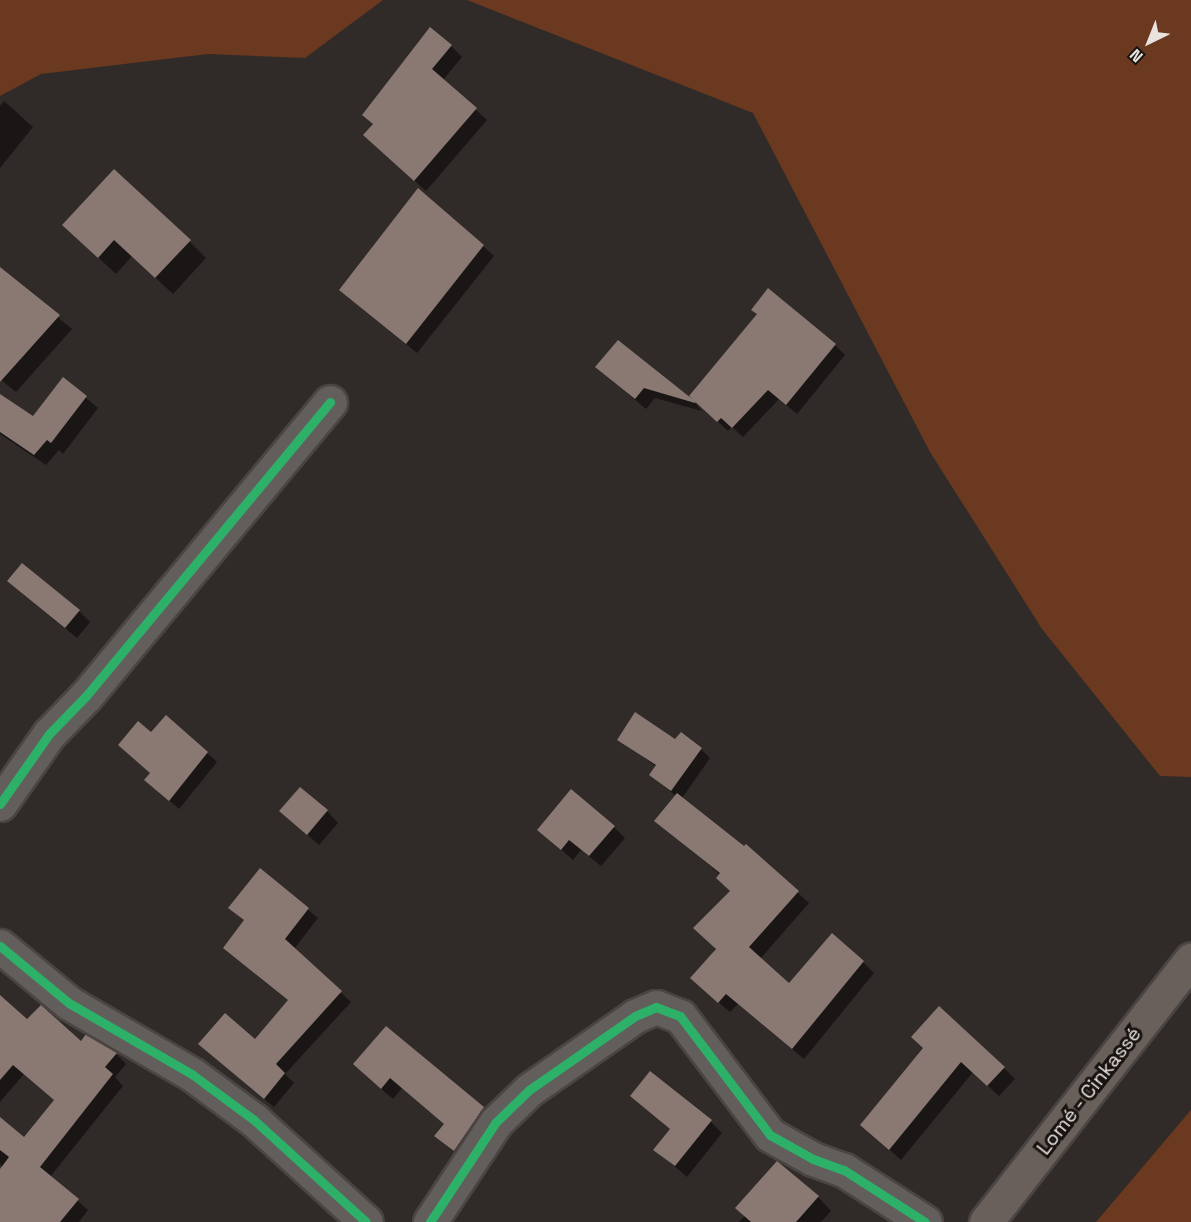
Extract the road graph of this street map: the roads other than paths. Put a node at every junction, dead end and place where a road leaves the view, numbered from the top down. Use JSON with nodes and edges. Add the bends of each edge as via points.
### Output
{"nodes":[{"id":1,"x":330,"y":402,"type":"dead end"},
{"id":2,"x":0,"y":804,"type":"edge"},
{"id":3,"x":0,"y":946,"type":"edge"},
{"id":4,"x":1191,"y":960,"type":"edge"},
{"id":5,"x":319,"y":1177,"type":"junction"},
{"id":6,"x":338,"y":1222,"type":"edge"},
{"id":7,"x":366,"y":1222,"type":"edge"},
{"id":8,"x":430,"y":1222,"type":"edge"},
{"id":9,"x":925,"y":1222,"type":"edge"},
{"id":10,"x":986,"y":1222,"type":"edge"}],
"edges":[{"from":1,"to":2,"type":"street","via":[[86,696],[49,734]]},
{"from":3,"to":5,"type":"street","via":[[69,1003],[193,1075],[254,1120]]},
{"from":4,"to":10,"type":"highway","name":"Lomé - Cinkassé"},
{"from":5,"to":6,"type":"street"},
{"from":5,"to":7,"type":"street"},
{"from":8,"to":9,"type":"street","via":[[496,1122],[528,1090],[635,1016],[656,1007],[680,1016],[770,1135],[813,1160],[844,1170]]}]}
